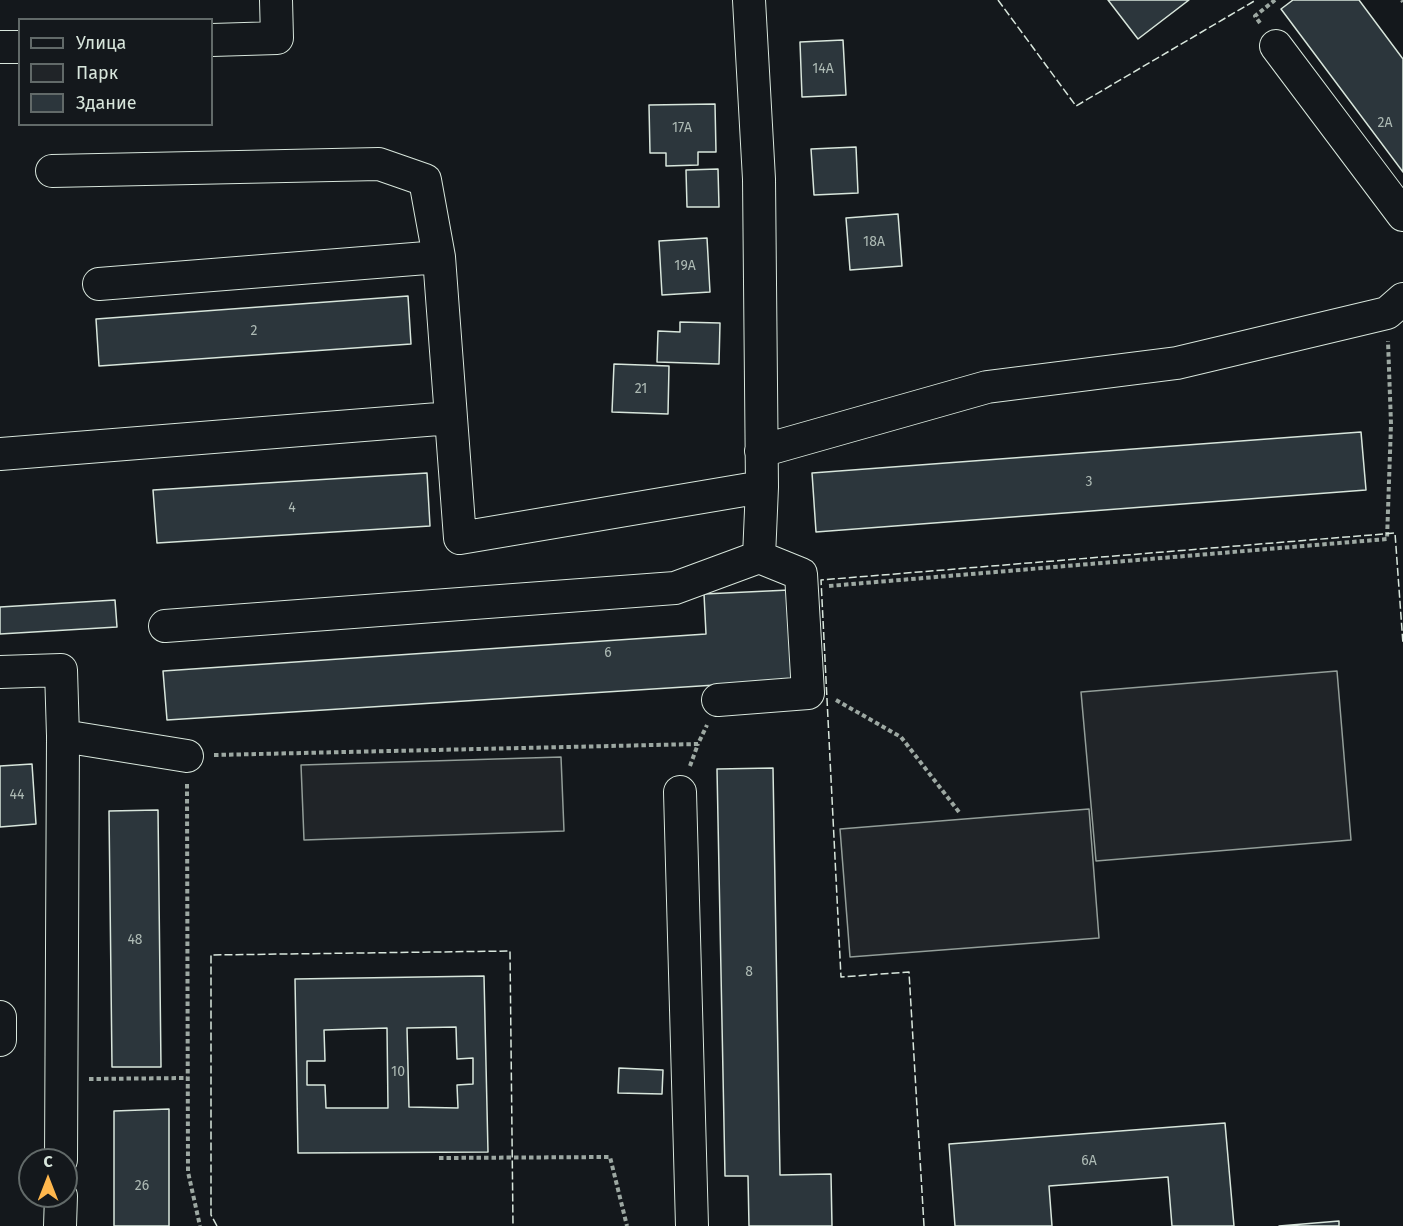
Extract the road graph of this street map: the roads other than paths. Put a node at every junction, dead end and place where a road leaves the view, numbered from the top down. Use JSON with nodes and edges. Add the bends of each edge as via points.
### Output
{"nodes":[{"id":1,"x":276,"y":0,"type":"edge"},
{"id":2,"x":749,"y":0,"type":"edge"},
{"id":3,"x":213,"y":40,"type":"edge"},
{"id":4,"x":18,"y":46,"type":"edge"},
{"id":5,"x":1276,"y":46,"type":"dead end"},
{"id":6,"x":0,"y":47,"type":"edge"},
{"id":7,"x":52,"y":171,"type":"dead end"},
{"id":8,"x":1403,"y":215,"type":"edge"},
{"id":9,"x":440,"y":257,"type":"junction"},
{"id":10,"x":99,"y":284,"type":"dead end"},
{"id":11,"x":1395,"y":306,"type":"edge"},
{"id":12,"x":451,"y":418,"type":"junction"},
{"id":13,"x":761,"y":451,"type":"junction"},
{"id":14,"x":0,"y":454,"type":"edge"},
{"id":15,"x":762,"y":487,"type":"junction"},
{"id":16,"x":759,"y":557,"type":"junction"},
{"id":17,"x":165,"y":626,"type":"dead end"},
{"id":18,"x":0,"y":672,"type":"edge"},
{"id":19,"x":718,"y":700,"type":"road end"},
{"id":20,"x":63,"y":736,"type":"junction"},
{"id":21,"x":187,"y":756,"type":"road end"},
{"id":22,"x":680,"y":792,"type":"dead end"},
{"id":23,"x":0,"y":1017,"type":"edge"},
{"id":24,"x":0,"y":1040,"type":"edge"},
{"id":25,"x":61,"y":1148,"type":"edge"},
{"id":26,"x":61,"y":1208,"type":"edge"},
{"id":27,"x":60,"y":1226,"type":"edge"},
{"id":28,"x":692,"y":1226,"type":"edge"}],
"edges":[{"from":1,"to":3,"type":"lane","via":[[277,38]]},
{"from":2,"to":13,"type":"lane","via":[[759,179]]},
{"from":4,"to":6,"type":"lane"},
{"from":5,"to":8,"type":"lane"},
{"from":7,"to":9,"type":"lane","via":[[379,164],[425,180]]},
{"from":9,"to":10,"type":"lane"},
{"from":9,"to":12,"type":"lane"},
{"from":11,"to":13,"type":"lane","via":[[1177,363],[987,387]]},
{"from":12,"to":14,"type":"lane"},
{"from":12,"to":15,"type":"lane","via":[[460,538]]},
{"from":13,"to":15,"type":"lane"},
{"from":15,"to":16,"type":"lane"},
{"from":16,"to":17,"type":"lane","via":[[675,588]]},
{"from":16,"to":19,"type":"lane","via":[[801,574],[808,693]]},
{"from":18,"to":20,"type":"lane","via":[[61,670]]},
{"from":20,"to":21,"type":"lane"},
{"from":20,"to":25,"type":"lane"},
{"from":22,"to":28,"type":"lane"},
{"from":23,"to":24,"type":"lane"},
{"from":26,"to":27,"type":"lane"}]}
